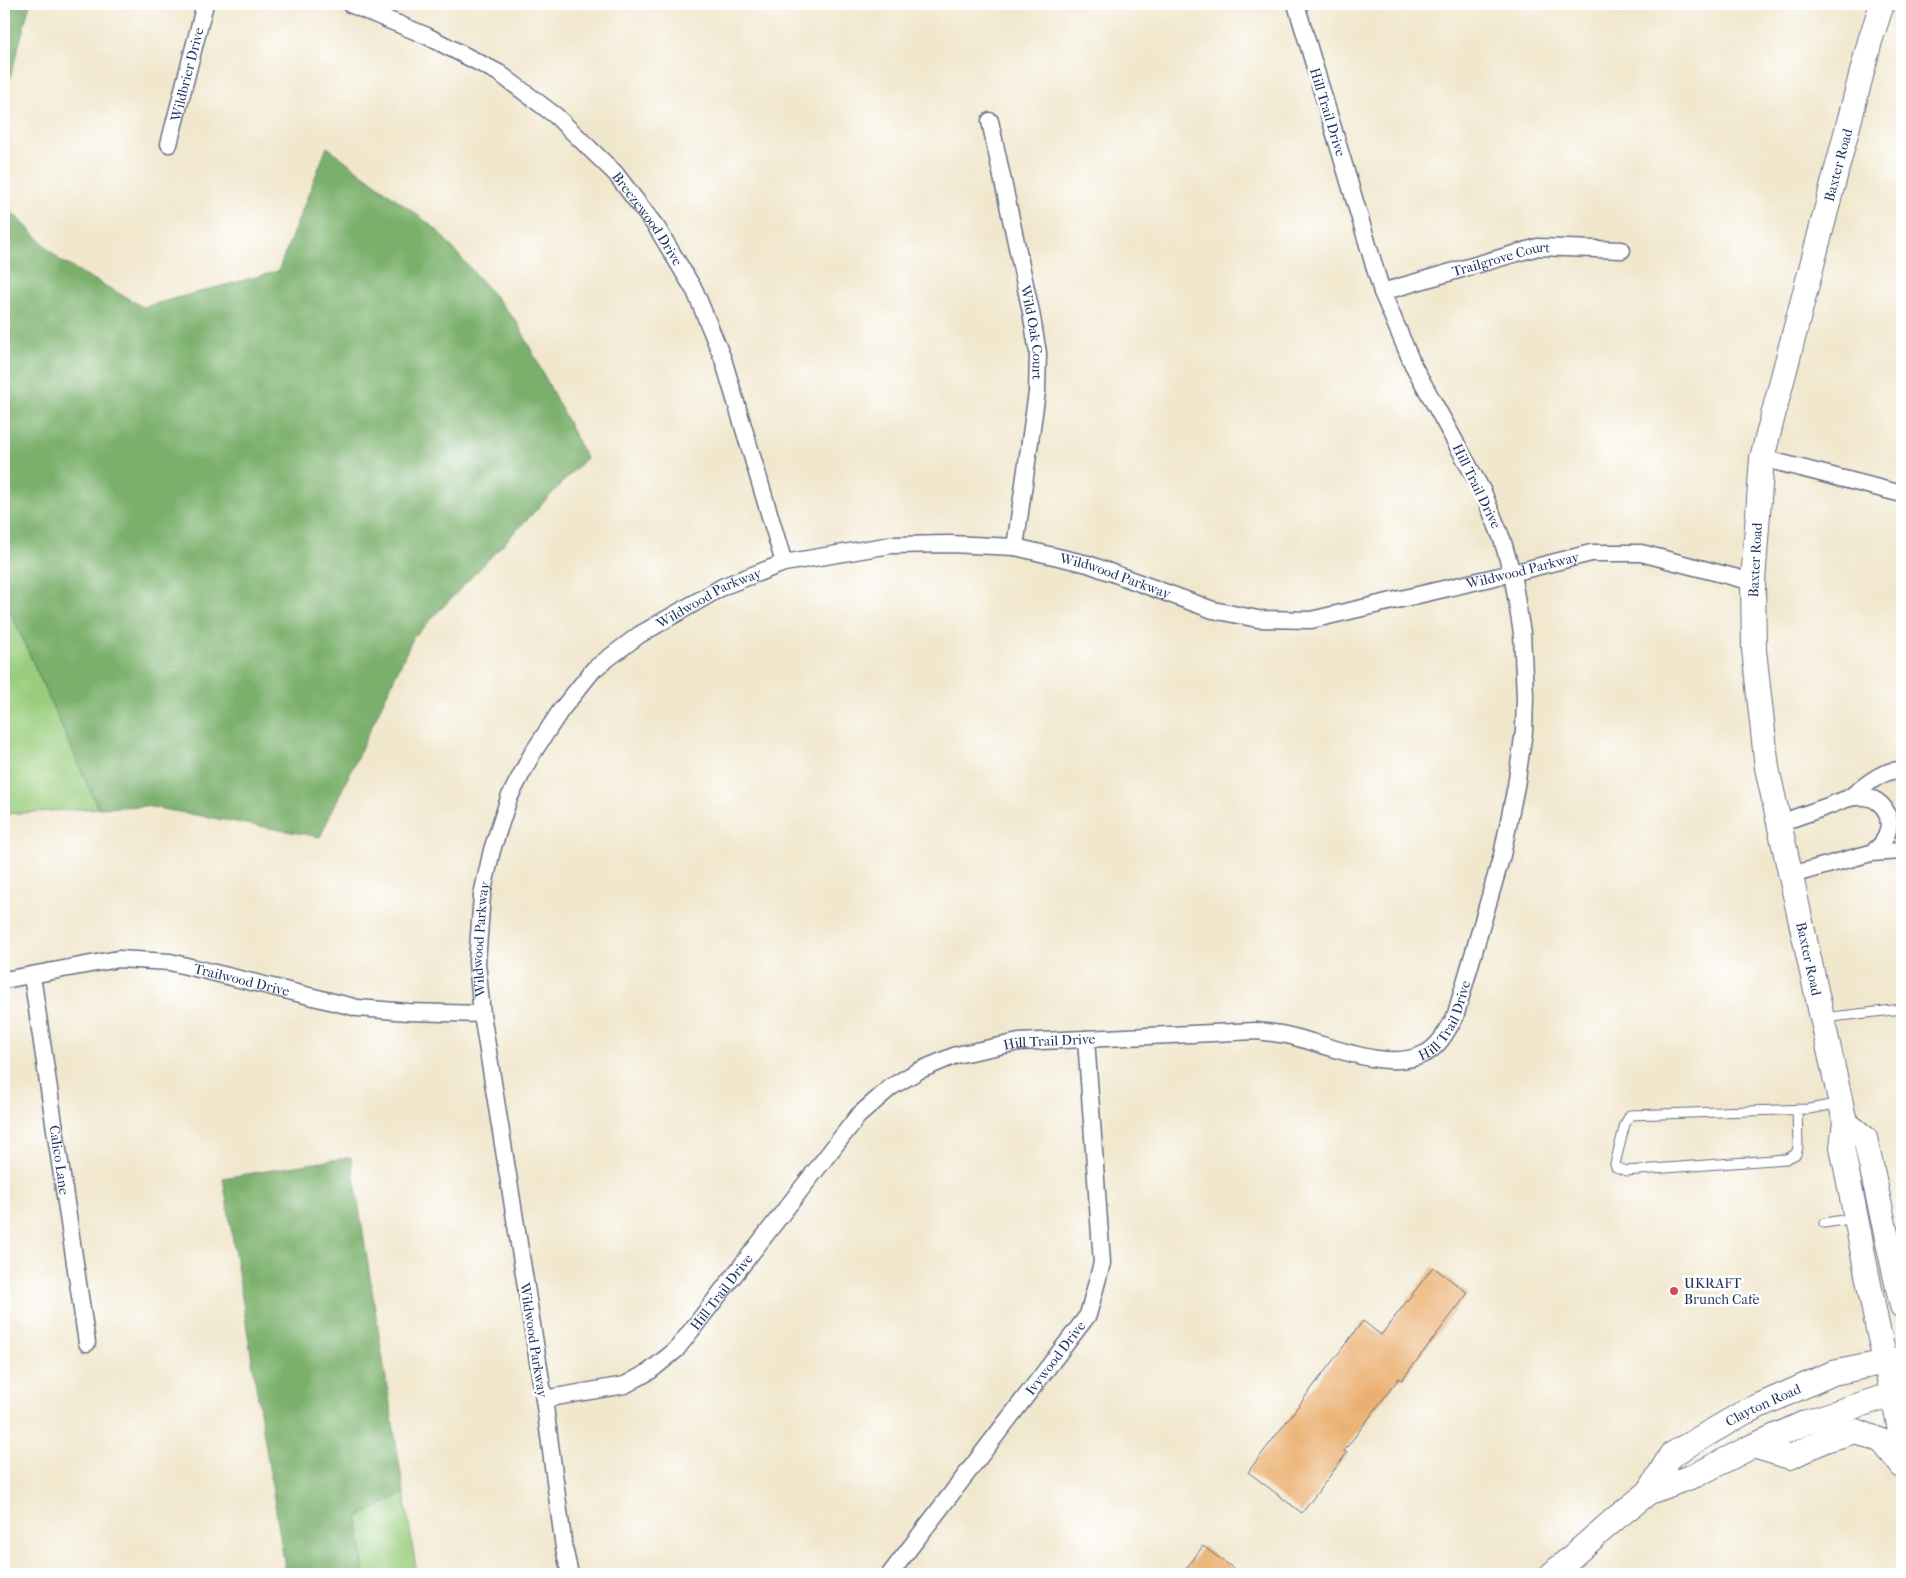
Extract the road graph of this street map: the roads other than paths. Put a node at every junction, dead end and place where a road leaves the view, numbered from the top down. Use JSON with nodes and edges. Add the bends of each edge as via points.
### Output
{"nodes":[{"id":1,"x":205,"y":4,"type":"edge"},
{"id":2,"x":350,"y":4,"type":"edge"},
{"id":3,"x":1296,"y":4,"type":"edge"},
{"id":4,"x":1867,"y":4,"type":"edge"},
{"id":5,"x":1882,"y":4,"type":"edge"},
{"id":6,"x":1870,"y":42,"type":"junction"},
{"id":7,"x":990,"y":120,"type":"dead end"},
{"id":8,"x":169,"y":144,"type":"dead end"},
{"id":9,"x":1622,"y":250,"type":"dead end"},
{"id":10,"x":1382,"y":292,"type":"junction"},
{"id":11,"x":1762,"y":458,"type":"junction"},
{"id":12,"x":1902,"y":494,"type":"edge"},
{"id":13,"x":1015,"y":547,"type":"junction"},
{"id":14,"x":784,"y":563,"type":"junction"},
{"id":15,"x":1512,"y":573,"type":"junction"},
{"id":16,"x":1753,"y":582,"type":"junction"},
{"id":17,"x":1902,"y":770,"type":"edge"},
{"id":18,"x":1848,"y":799,"type":"junction"},
{"id":19,"x":1780,"y":823,"type":"junction"},
{"id":20,"x":1902,"y":851,"type":"edge"},
{"id":21,"x":1871,"y":853,"type":"junction"},
{"id":22,"x":1792,"y":875,"type":"junction"},
{"id":23,"x":32,"y":976,"type":"junction"},
{"id":24,"x":4,"y":980,"type":"edge"},
{"id":25,"x":1902,"y":1009,"type":"edge"},
{"id":26,"x":482,"y":1014,"type":"junction"},
{"id":27,"x":1822,"y":1018,"type":"junction"},
{"id":28,"x":1086,"y":1039,"type":"junction"},
{"id":29,"x":1797,"y":1110,"type":"junction"},
{"id":30,"x":1843,"y":1113,"type":"junction"},
{"id":31,"x":1856,"y":1218,"type":"junction"},
{"id":32,"x":1824,"y":1223,"type":"dead end"},
{"id":33,"x":1901,"y":1297,"type":"edge"},
{"id":34,"x":87,"y":1343,"type":"dead end"},
{"id":35,"x":1894,"y":1361,"type":"edge"},
{"id":36,"x":1897,"y":1392,"type":"edge"},
{"id":37,"x":544,"y":1399,"type":"junction"},
{"id":38,"x":1753,"y":1446,"type":"junction"},
{"id":39,"x":1902,"y":1447,"type":"edge"},
{"id":40,"x":1902,"y":1466,"type":"edge"},
{"id":41,"x":1649,"y":1492,"type":"junction"},
{"id":42,"x":570,"y":1574,"type":"edge"},
{"id":43,"x":890,"y":1574,"type":"edge"},
{"id":44,"x":1552,"y":1574,"type":"edge"}],
"edges":[{"from":1,"to":8,"type":"street","name":"Wildbrier Drive"},
{"from":2,"to":14,"type":"street","name":"Breezewood Drive","via":[[427,36],[499,73],[556,116],[615,173],[652,220],[695,291],[723,359]]},
{"from":3,"to":10,"type":"street","name":"Hill Trail Drive"},
{"from":4,"to":6,"type":"main road","via":[[1862,26]]},
{"from":5,"to":6,"type":"main road","name":"Baxter Road"},
{"from":6,"to":11,"type":"main road","name":"Baxter Road"},
{"from":7,"to":13,"type":"street","name":"Wild Oak Court","via":[[1038,353],[1037,392]]},
{"from":9,"to":10,"type":"street","name":"Trailgrove Court","via":[[1538,247]]},
{"from":10,"to":15,"type":"street","name":"Hill Trail Drive","via":[[1413,365],[1483,492]]},
{"from":11,"to":12,"type":"street"},
{"from":11,"to":16,"type":"main road","name":"Baxter Road"},
{"from":13,"to":14,"type":"street","name":"Wildwood Parkway","via":[[891,544]]},
{"from":13,"to":15,"type":"street","name":"Wildwood Parkway","via":[[1088,564],[1213,610],[1258,619],[1311,620]]},
{"from":14,"to":26,"type":"street","name":"Wildwood Parkway","via":[[724,586],[639,635],[594,669],[561,710],[532,754],[509,798],[492,850],[482,895],[477,962]]},
{"from":15,"to":16,"type":"street","name":"Wildwood Parkway","via":[[1591,553],[1641,553]]},
{"from":15,"to":28,"type":"street","name":"Hill Trail Drive","via":[[1522,633],[1525,696],[1516,786],[1502,855],[1455,1017],[1443,1038],[1424,1054],[1402,1060],[1378,1059],[1285,1034],[1256,1031]]},
{"from":16,"to":19,"type":"main road","name":"Baxter Road","via":[[1758,697],[1767,768]]},
{"from":17,"to":18,"type":"street","via":[[1890,770]]},
{"from":18,"to":19,"type":"street"},
{"from":18,"to":21,"type":"street","via":[[1865,797],[1875,800],[1888,815],[1886,840]]},
{"from":19,"to":22,"type":"main road","name":"Baxter Road"},
{"from":20,"to":21,"type":"street"},
{"from":21,"to":22,"type":"street"},
{"from":22,"to":27,"type":"main road","name":"Baxter Road"},
{"from":23,"to":24,"type":"street","name":"Trailwood Drive"},
{"from":23,"to":26,"type":"street","name":"Trailwood Drive","via":[[118,959],[170,962],[358,1008]]},
{"from":23,"to":34,"type":"street","name":"Calico Lane"},
{"from":25,"to":27,"type":"lane"},
{"from":26,"to":37,"type":"street","name":"Wildwood Parkway"},
{"from":27,"to":30,"type":"main road","name":"Baxter Road"},
{"from":28,"to":37,"type":"street","name":"Hill Trail Drive","via":[[1020,1042],[956,1055],[891,1087],[858,1116],[676,1350],[626,1385]]},
{"from":28,"to":43,"type":"street","name":"Ivywood Drive","via":[[1102,1263],[1088,1315]]},
{"from":29,"to":29,"type":"lane","via":[[1630,1115],[1615,1164],[1626,1171],[1786,1159],[1796,1154],[1798,1147]]},
{"from":29,"to":30,"type":"lane"},
{"from":30,"to":31,"type":"main road","name":"Baxter Road","via":[[1842,1147]]},
{"from":30,"to":33,"type":"main road","via":[[1865,1138]]},
{"from":31,"to":32,"type":"lane"},
{"from":31,"to":35,"type":"main road","name":"Baxter Road","via":[[1877,1325]]},
{"from":35,"to":36,"type":"main road","name":"Baxter Road"},
{"from":35,"to":41,"type":"main road","name":"Clayton Road","via":[[1833,1373],[1737,1416],[1671,1455]]},
{"from":36,"to":38,"type":"main road","name":"Clayton Road","via":[[1807,1422]]},
{"from":36,"to":39,"type":"main road","name":"Baxter Road"},
{"from":37,"to":42,"type":"street","name":"Wildwood Parkway"},
{"from":38,"to":40,"type":"main road","via":[[1790,1457],[1825,1440],[1856,1431],[1882,1441]]},
{"from":38,"to":41,"type":"main road","name":"Clayton Road","via":[[1696,1475]]},
{"from":41,"to":44,"type":"main road","name":"Clayton Road"}]}
